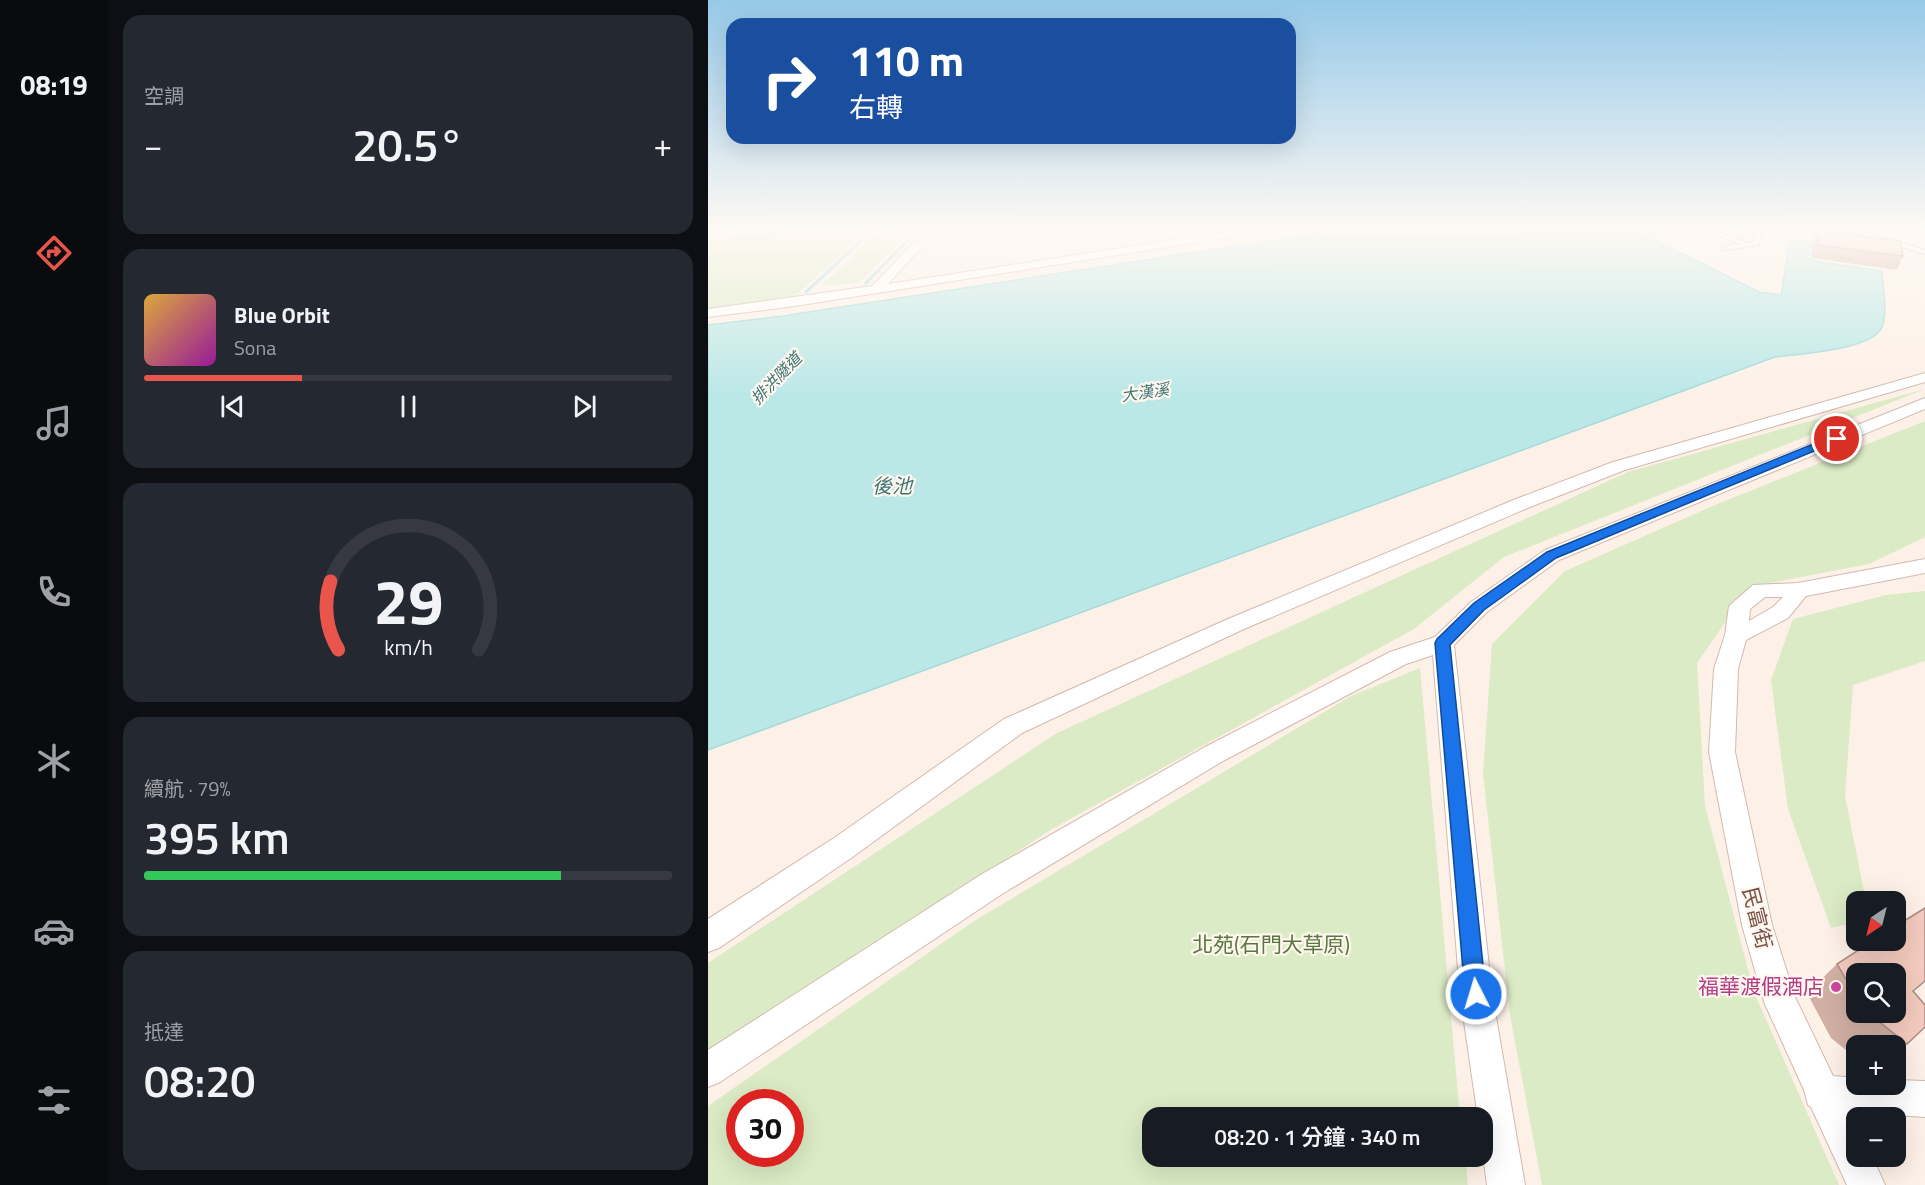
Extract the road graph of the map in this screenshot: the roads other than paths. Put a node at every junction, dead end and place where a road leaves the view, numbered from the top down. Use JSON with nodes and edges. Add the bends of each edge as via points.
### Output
{"nodes":[{"id":1,"x":880,"y":284,"type":"edge"},
{"id":2,"x":900,"y":284,"type":"edge"},
{"id":3,"x":876,"y":288,"type":"junction"},
{"id":4,"x":708,"y":313,"type":"edge"},
{"id":5,"x":1925,"y":377,"type":"edge"},
{"id":6,"x":1925,"y":403,"type":"edge"},
{"id":7,"x":1925,"y":566,"type":"edge"},
{"id":8,"x":1798,"y":590,"type":"junction"},
{"id":9,"x":1736,"y":635,"type":"junction"},
{"id":10,"x":1443,"y":643,"type":"junction"},
{"id":11,"x":708,"y":937,"type":"edge"},
{"id":12,"x":708,"y":1070,"type":"edge"},
{"id":13,"x":1820,"y":1093,"type":"junction"},
{"id":14,"x":1925,"y":1099,"type":"edge"},
{"id":15,"x":1506,"y":1185,"type":"edge"},
{"id":16,"x":1866,"y":1185,"type":"edge"}],
"edges":[{"from":1,"to":3,"type":"street"},
{"from":2,"to":3,"type":"street"},
{"from":3,"to":4,"type":"street"},
{"from":5,"to":11,"type":"street","via":[[1598,474],[1236,624],[1012,726],[844,847]]},
{"from":6,"to":10,"type":"street","via":[[1552,555],[1479,607]]},
{"from":7,"to":8,"type":"street","name":"民富街"},
{"from":8,"to":9,"type":"street","via":[[1794,601],[1762,626]]},
{"from":8,"to":9,"type":"street","name":"民富街","via":[[1760,590],[1740,606]]},
{"from":9,"to":13,"type":"street","name":"民富街","via":[[1726,669],[1722,752],[1757,925],[1780,1002]]},
{"from":10,"to":12,"type":"street","via":[[1398,658],[1214,754],[992,884]]},
{"from":10,"to":15,"type":"street","via":[[1476,994]]},
{"from":13,"to":14,"type":"street"},
{"from":13,"to":16,"type":"street","name":"民富街"}]}
